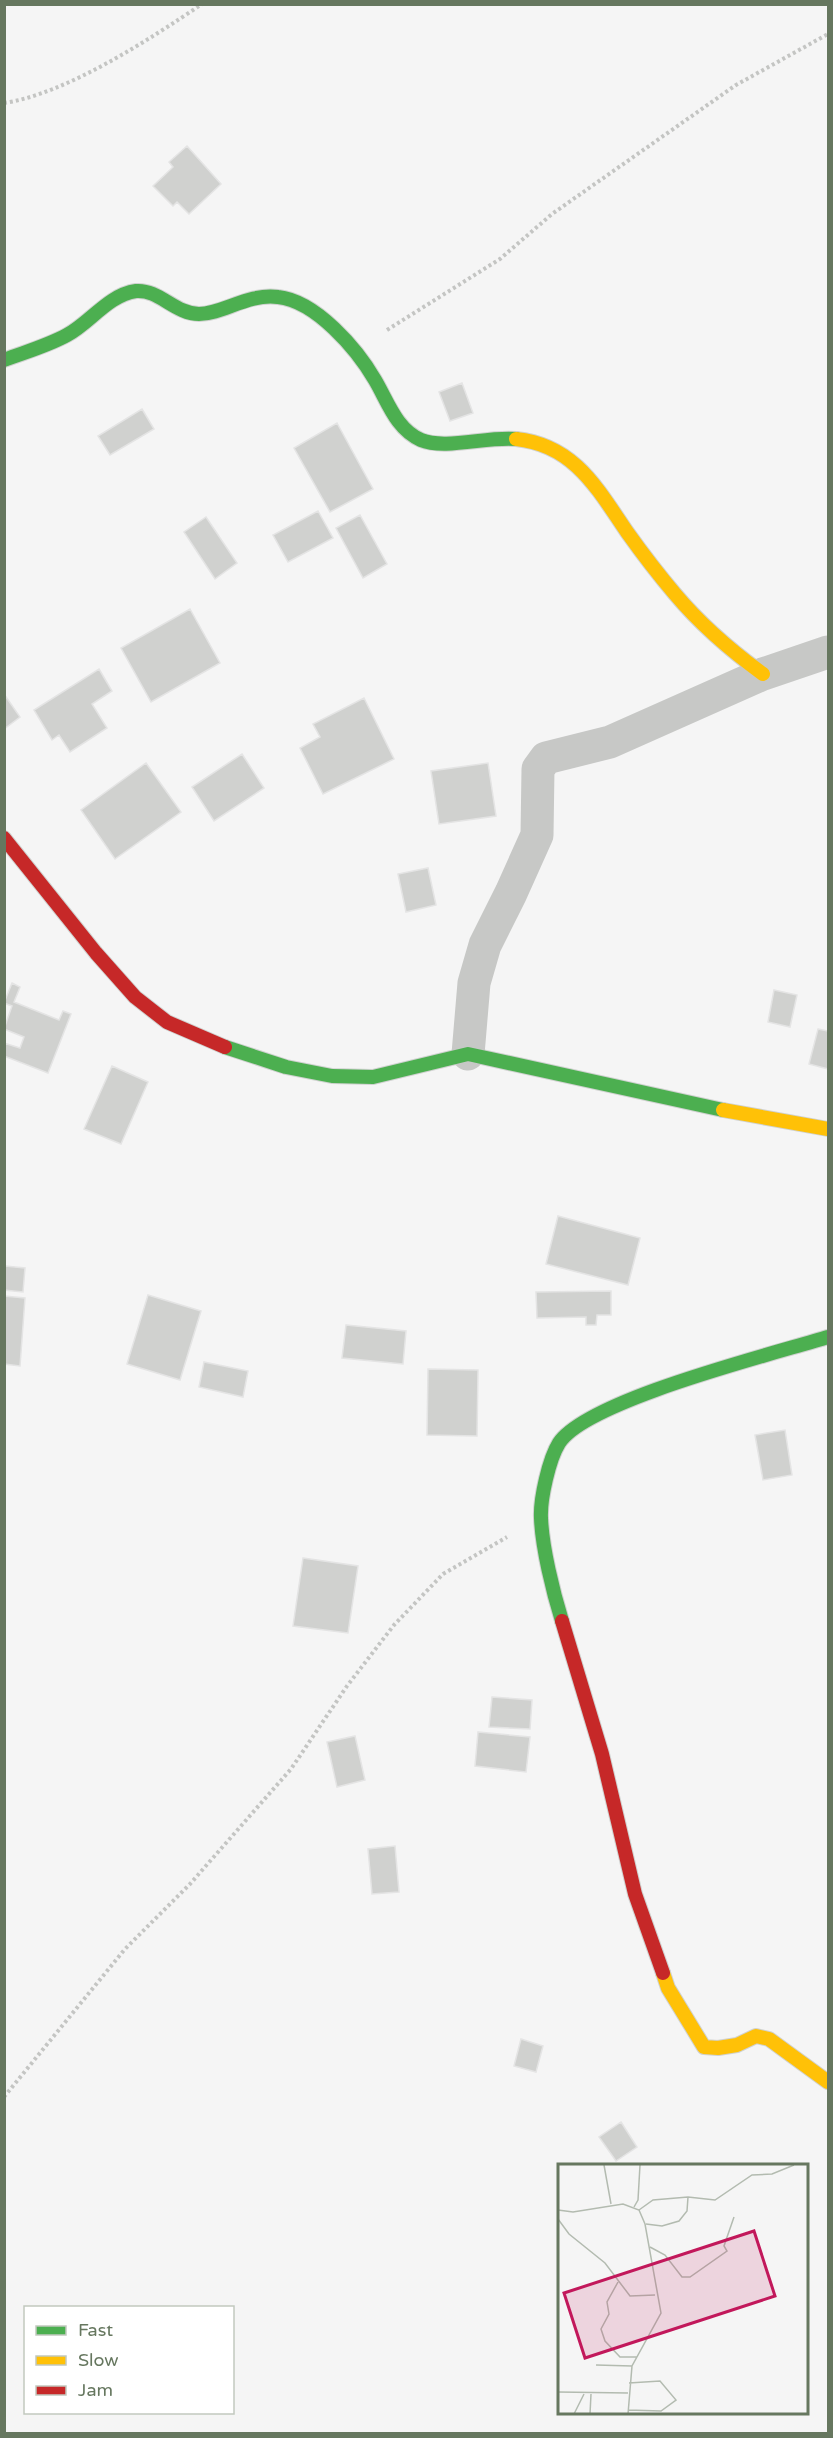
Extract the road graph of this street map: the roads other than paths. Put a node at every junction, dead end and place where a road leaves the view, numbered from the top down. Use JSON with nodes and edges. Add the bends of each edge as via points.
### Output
{"nodes":[{"id":1,"x":4,"y":360,"type":"edge"},
{"id":2,"x":828,"y":652,"type":"edge"},
{"id":3,"x":763,"y":674,"type":"junction"},
{"id":4,"x":4,"y":838,"type":"edge"},
{"id":5,"x":468,"y":1054,"type":"junction"},
{"id":6,"x":828,"y":1129,"type":"edge"},
{"id":7,"x":828,"y":1337,"type":"edge"},
{"id":8,"x":828,"y":2082,"type":"edge"}],
"edges":[{"from":1,"to":3,"type":"street","via":[[68,335],[110,303],[142,290],[197,315],[273,294],[298,302],[326,322],[353,351],[375,379],[393,417],[418,440],[438,445],[507,437],[546,444],[572,461],[689,611],[716,638]]},
{"from":2,"to":3,"type":"street"},
{"from":3,"to":5,"type":"street","via":[[610,742],[546,758],[538,769],[537,835],[484,945],[474,983]]},
{"from":4,"to":5,"type":"street","via":[[103,962],[135,997],[167,1022],[233,1050],[332,1076],[373,1077]]},
{"from":5,"to":6,"type":"street"},
{"from":7,"to":8,"type":"street","via":[[673,1384],[607,1409],[575,1426],[559,1443],[549,1467],[541,1516],[557,1605],[602,1754],[635,1894],[668,1988],[704,2047],[737,2046],[756,2036],[770,2039]]}]}
